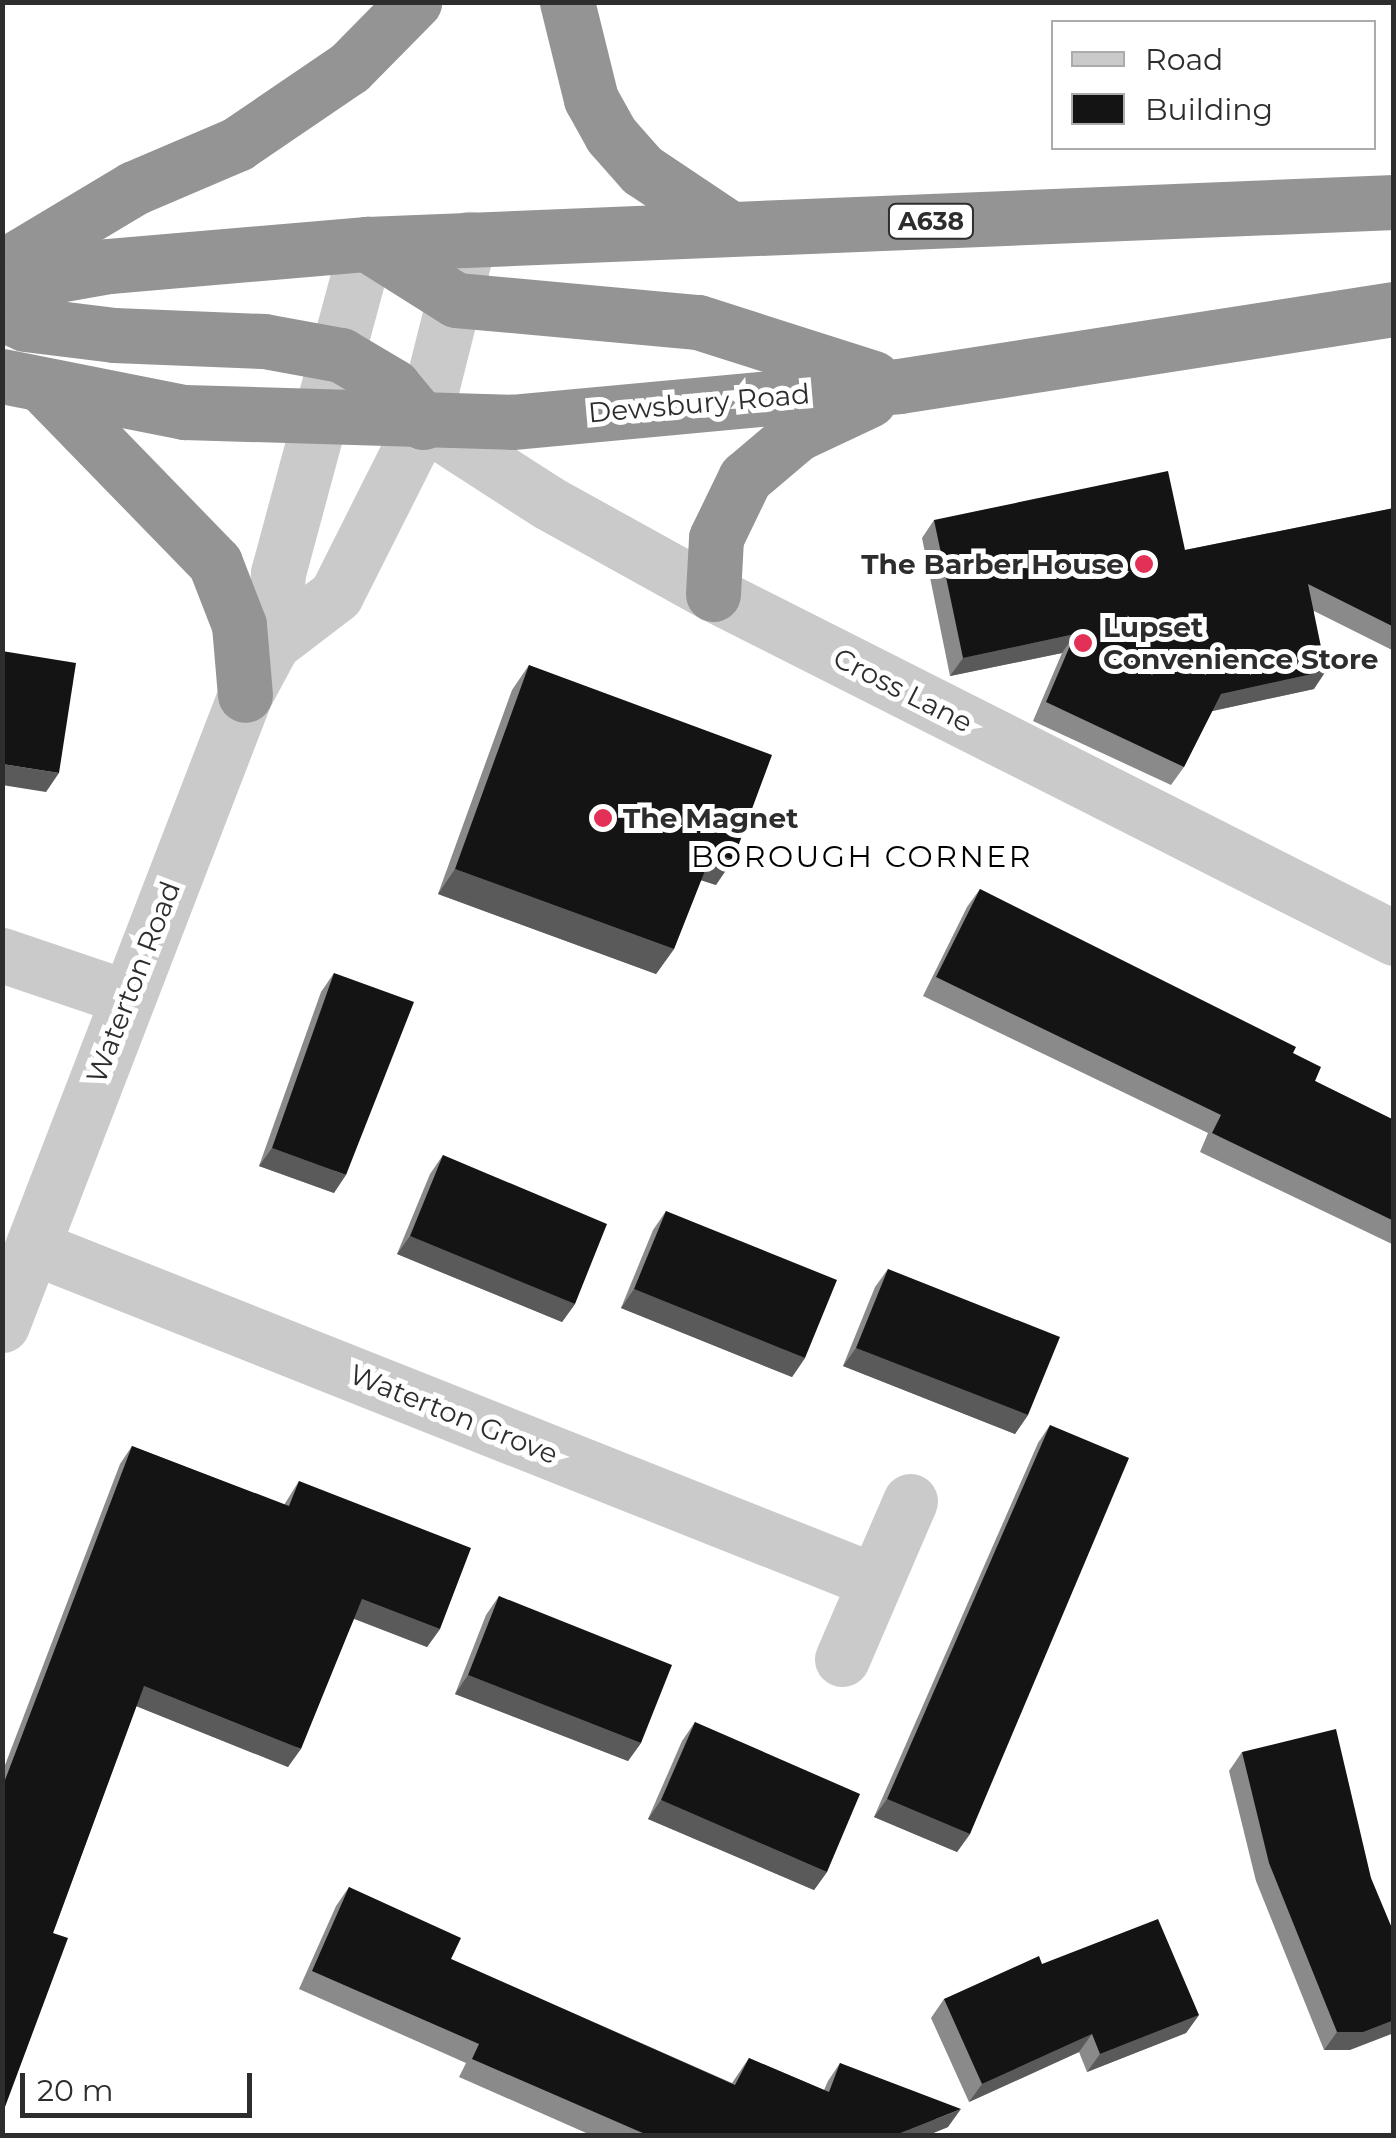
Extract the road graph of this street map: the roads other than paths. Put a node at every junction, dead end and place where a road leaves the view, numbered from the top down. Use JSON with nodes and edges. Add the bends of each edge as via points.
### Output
{"nodes":[{"id":1,"x":414,"y":2,"type":"edge"},
{"id":2,"x":567,"y":2,"type":"edge"},
{"id":3,"x":1394,"y":202,"type":"edge"},
{"id":4,"x":726,"y":226,"type":"junction"},
{"id":5,"x":469,"y":239,"type":"junction"},
{"id":6,"x":367,"y":244,"type":"junction"},
{"id":7,"x":2,"y":267,"type":"edge"},
{"id":8,"x":2,"y":285,"type":"edge"},
{"id":9,"x":456,"y":300,"type":"junction"},
{"id":10,"x":1394,"y":309,"type":"edge"},
{"id":11,"x":2,"y":314,"type":"edge"},
{"id":12,"x":340,"y":355,"type":"junction"},
{"id":13,"x":22,"y":381,"type":"edge"},
{"id":14,"x":899,"y":386,"type":"junction"},
{"id":15,"x":322,"y":420,"type":"junction"},
{"id":16,"x":423,"y":422,"type":"junction"},
{"id":17,"x":713,"y":594,"type":"junction"},
{"id":18,"x":272,"y":644,"type":"junction"},
{"id":19,"x":245,"y":696,"type":"junction"},
{"id":20,"x":1394,"y":938,"type":"edge"},
{"id":21,"x":2,"y":955,"type":"edge"},
{"id":22,"x":126,"y":997,"type":"junction"},
{"id":23,"x":33,"y":1247,"type":"junction"},
{"id":24,"x":2,"y":1325,"type":"edge"},
{"id":25,"x":910,"y":1502,"type":"dead end"},
{"id":26,"x":876,"y":1581,"type":"junction"},
{"id":27,"x":842,"y":1659,"type":"dead end"}],
"edges":[{"from":1,"to":7,"type":"highway","via":[[349,68],[237,144],[134,188]]},
{"from":2,"to":4,"type":"highway","via":[[590,99],[612,135],[642,170]]},
{"from":3,"to":4,"type":"highway","number":"A638"},
{"from":4,"to":5,"type":"highway","number":"A638"},
{"from":5,"to":6,"type":"highway","number":"A638"},
{"from":5,"to":9,"type":"street","name":"Waterton Road"},
{"from":6,"to":8,"type":"highway","number":"A638","via":[[109,266]]},
{"from":6,"to":9,"type":"highway"},
{"from":6,"to":12,"type":"street","name":"Waterton Road"},
{"from":9,"to":14,"type":"highway","via":[[698,322]]},
{"from":9,"to":16,"type":"street","name":"Waterton Road"},
{"from":10,"to":14,"type":"highway","name":"Dewsbury Road"},
{"from":11,"to":12,"type":"highway","via":[[25,324],[114,335],[264,340]]},
{"from":12,"to":15,"type":"street","name":"Waterton Road"},
{"from":12,"to":16,"type":"highway","via":[[393,386]]},
{"from":13,"to":15,"type":"highway","name":"Dewsbury Road","via":[[184,412]]},
{"from":13,"to":19,"type":"highway","via":[[215,563],[239,625]]},
{"from":14,"to":16,"type":"highway","name":"Dewsbury Road","via":[[512,422]]},
{"from":14,"to":17,"type":"highway","via":[[797,434],[745,478],[716,538]]},
{"from":15,"to":16,"type":"highway","name":"Dewsbury Road"},
{"from":15,"to":18,"type":"street","name":"Waterton Road","via":[[278,573]]},
{"from":16,"to":17,"type":"street","name":"Cross Lane"},
{"from":16,"to":18,"type":"street","name":"Waterton Road","via":[[336,595]]},
{"from":17,"to":20,"type":"street","name":"Cross Lane"},
{"from":18,"to":19,"type":"street","name":"Waterton Road"},
{"from":19,"to":22,"type":"street","name":"Waterton Road"},
{"from":21,"to":22,"type":"street"},
{"from":22,"to":23,"type":"street","name":"Waterton Road"},
{"from":23,"to":24,"type":"street","name":"Waterton Road"},
{"from":23,"to":26,"type":"street","name":"Waterton Grove"},
{"from":25,"to":26,"type":"street"},
{"from":26,"to":27,"type":"street"}]}
